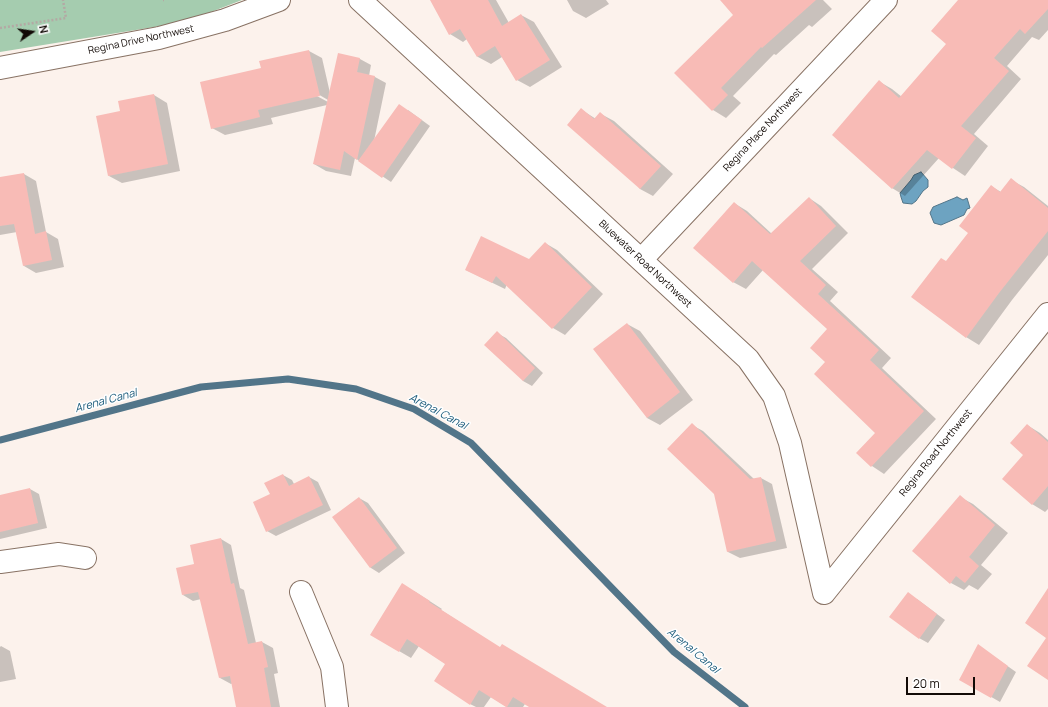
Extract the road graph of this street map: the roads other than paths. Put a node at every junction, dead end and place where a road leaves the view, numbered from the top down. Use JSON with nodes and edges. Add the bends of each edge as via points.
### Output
{"nodes":[{"id":1,"x":279,"y":0,"type":"edge"},
{"id":2,"x":360,"y":0,"type":"edge"},
{"id":3,"x":886,"y":0,"type":"edge"},
{"id":4,"x":0,"y":68,"type":"edge"},
{"id":5,"x":641,"y":260,"type":"junction"},
{"id":6,"x":1048,"y":314,"type":"edge"},
{"id":7,"x":85,"y":558,"type":"dead end"},
{"id":8,"x":0,"y":562,"type":"edge"},
{"id":9,"x":301,"y":592,"type":"dead end"},
{"id":10,"x":824,"y":593,"type":"joint"},
{"id":11,"x":337,"y":707,"type":"edge"}],
"edges":[{"from":1,"to":4,"type":"street","name":"Regina Drive Northwest","via":[[225,20],[159,38]]},
{"from":2,"to":5,"type":"street","name":"Bluewater Road Northwest"},
{"from":3,"to":5,"type":"street","name":"Regina Place Northwest"},
{"from":5,"to":10,"type":"street","name":"Bluewater Road Northwest","via":[[748,359],[774,396],[790,443]]},
{"from":6,"to":10,"type":"street","name":"Regina Road Northwest"},
{"from":7,"to":8,"type":"street","via":[[59,554]]},
{"from":9,"to":11,"type":"street","via":[[332,667]]}]}
